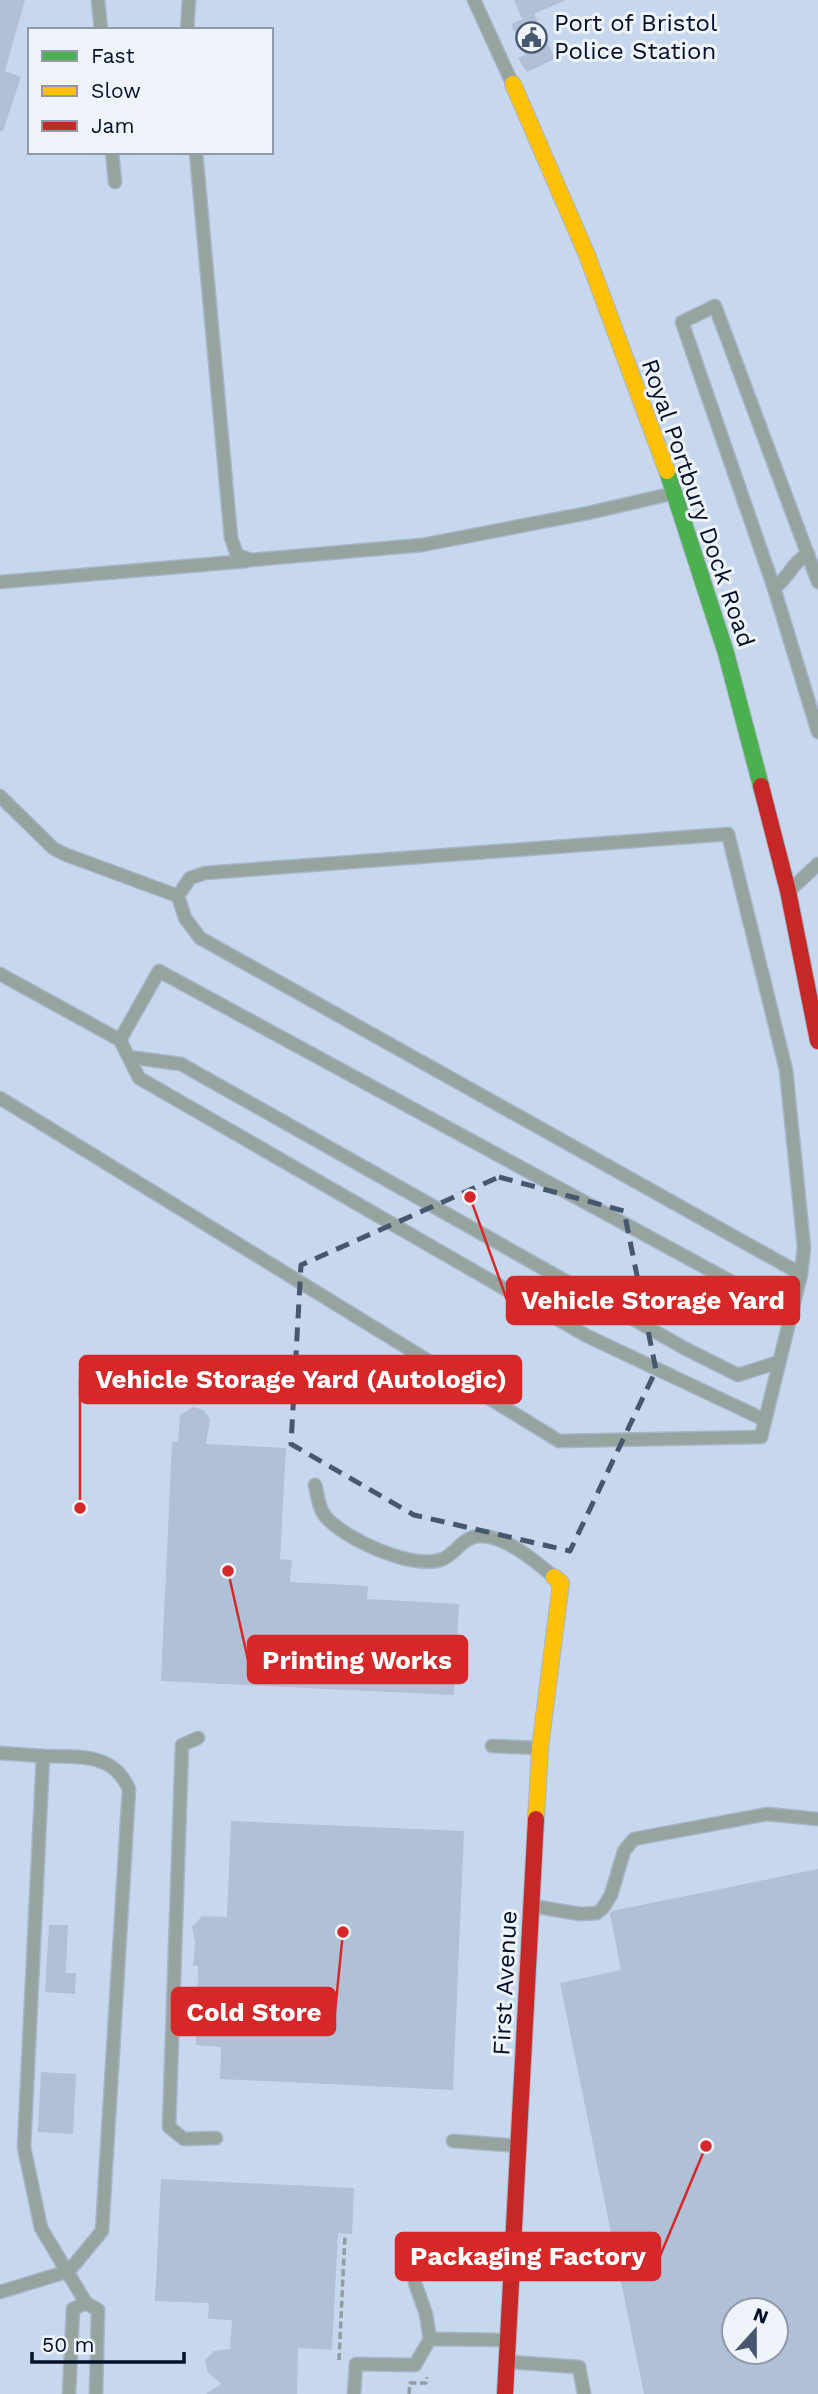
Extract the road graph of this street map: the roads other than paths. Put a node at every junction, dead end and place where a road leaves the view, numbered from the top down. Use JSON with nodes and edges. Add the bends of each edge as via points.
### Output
{"nodes":[{"id":1,"x":98,"y":0,"type":"edge"},
{"id":2,"x":189,"y":0,"type":"edge"},
{"id":3,"x":474,"y":0,"type":"edge"},
{"id":4,"x":101,"y":28,"type":"edge"},
{"id":5,"x":187,"y":28,"type":"edge"},
{"id":6,"x":513,"y":84,"type":"joint"},
{"id":7,"x":112,"y":154,"type":"edge"},
{"id":8,"x":196,"y":154,"type":"edge"},
{"id":9,"x":115,"y":182,"type":"dead end"},
{"id":10,"x":675,"y":493,"type":"junction"},
{"id":11,"x":808,"y":554,"type":"junction"},
{"id":12,"x":251,"y":560,"type":"junction"},
{"id":13,"x":0,"y":582,"type":"edge"},
{"id":14,"x":818,"y":582,"type":"edge"},
{"id":15,"x":774,"y":588,"type":"junction"},
{"id":16,"x":818,"y":732,"type":"edge"},
{"id":17,"x":0,"y":796,"type":"edge"},
{"id":18,"x":818,"y":864,"type":"edge"},
{"id":19,"x":788,"y":891,"type":"junction"},
{"id":20,"x":178,"y":896,"type":"junction"},
{"id":21,"x":0,"y":974,"type":"edge"},
{"id":22,"x":120,"y":1041,"type":"junction"},
{"id":23,"x":818,"y":1041,"type":"edge"},
{"id":24,"x":129,"y":1057,"type":"junction"},
{"id":25,"x":0,"y":1098,"type":"edge"},
{"id":26,"x":800,"y":1273,"type":"junction"},
{"id":27,"x":791,"y":1314,"type":"junction"},
{"id":28,"x":779,"y":1362,"type":"junction"},
{"id":29,"x":765,"y":1420,"type":"junction"},
{"id":30,"x":315,"y":1485,"type":"dead end"},
{"id":31,"x":554,"y":1577,"type":"joint"},
{"id":32,"x":198,"y":1738,"type":"dead end"},
{"id":33,"x":492,"y":1746,"type":"dead end"},
{"id":34,"x":540,"y":1748,"type":"junction"},
{"id":35,"x":0,"y":1753,"type":"edge"},
{"id":36,"x":43,"y":1756,"type":"junction"},
{"id":37,"x":818,"y":1819,"type":"edge"},
{"id":38,"x":532,"y":1906,"type":"junction"},
{"id":39,"x":216,"y":2138,"type":"dead end"},
{"id":40,"x":453,"y":2141,"type":"dead end"},
{"id":41,"x":519,"y":2146,"type":"junction"},
{"id":42,"x":417,"y":2241,"type":"dead end"},
{"id":43,"x":69,"y":2271,"type":"junction"},
{"id":44,"x":0,"y":2292,"type":"edge"},
{"id":45,"x":86,"y":2303,"type":"junction"},
{"id":46,"x":430,"y":2339,"type":"junction"},
{"id":47,"x":507,"y":2340,"type":"junction"},
{"id":48,"x":505,"y":2362,"type":"junction"},
{"id":49,"x":69,"y":2394,"type":"edge"},
{"id":50,"x":96,"y":2394,"type":"edge"},
{"id":51,"x":354,"y":2394,"type":"edge"},
{"id":52,"x":505,"y":2394,"type":"edge"},
{"id":53,"x":584,"y":2394,"type":"edge"}],
"edges":[{"from":1,"to":4,"type":"lane"},
{"from":2,"to":5,"type":"lane"},
{"from":3,"to":6,"type":"lane","name":"Royal Portbury Dock Road"},
{"from":6,"to":10,"type":"street","name":"Royal Portbury Dock Road","via":[[587,255]]},
{"from":7,"to":9,"type":"lane"},
{"from":8,"to":12,"type":"lane","via":[[231,538],[237,555]]},
{"from":10,"to":12,"type":"lane","via":[[422,545]]},
{"from":10,"to":19,"type":"street","name":"Royal Portbury Dock Road","via":[[726,653]]},
{"from":11,"to":14,"type":"lane"},
{"from":11,"to":15,"type":"lane"},
{"from":11,"to":15,"type":"lane","via":[[715,306],[682,322]]},
{"from":12,"to":13,"type":"lane"},
{"from":15,"to":16,"type":"lane"},
{"from":17,"to":20,"type":"lane","via":[[53,848]]},
{"from":18,"to":19,"type":"lane"},
{"from":19,"to":23,"type":"street","name":"Royal Portbury Dock Road"},
{"from":20,"to":26,"type":"lane","via":[[186,918],[201,938]]},
{"from":20,"to":26,"type":"lane","via":[[190,878],[205,873],[728,834],[786,1070],[804,1247]]},
{"from":21,"to":22,"type":"lane"},
{"from":22,"to":24,"type":"lane"},
{"from":22,"to":27,"type":"lane","via":[[159,971]]},
{"from":24,"to":28,"type":"lane","via":[[181,1064],[738,1375]]},
{"from":24,"to":29,"type":"lane","via":[[139,1078],[585,1335]]},
{"from":25,"to":29,"type":"lane","via":[[559,1441],[761,1437]]},
{"from":26,"to":27,"type":"lane"},
{"from":27,"to":28,"type":"lane"},
{"from":28,"to":29,"type":"lane"},
{"from":30,"to":31,"type":"lane","via":[[326,1517],[345,1534],[368,1545],[430,1562],[443,1559],[464,1541],[487,1537]]},
{"from":31,"to":34,"type":"street","name":"First Avenue","via":[[561,1583]]},
{"from":32,"to":39,"type":"lane","via":[[182,1745],[169,2127],[184,2139]]},
{"from":33,"to":34,"type":"lane"},
{"from":34,"to":38,"type":"street","name":"First Avenue"},
{"from":35,"to":36,"type":"lane"},
{"from":36,"to":43,"type":"lane","via":[[24,2147],[41,2228]]},
{"from":36,"to":43,"type":"lane","via":[[86,1756],[107,1763],[123,1775],[129,1789],[102,2231]]},
{"from":37,"to":38,"type":"lane","via":[[767,1814],[634,1839],[624,1851],[611,1895],[597,1913]]},
{"from":38,"to":41,"type":"street","name":"First Avenue"},
{"from":40,"to":41,"type":"lane"},
{"from":41,"to":47,"type":"street","name":"First Avenue"},
{"from":42,"to":46,"type":"lane","via":[[415,2283]]},
{"from":43,"to":44,"type":"lane"},
{"from":43,"to":45,"type":"lane"},
{"from":45,"to":49,"type":"lane","via":[[73,2309]]},
{"from":45,"to":50,"type":"lane","via":[[98,2311]]},
{"from":46,"to":47,"type":"lane"},
{"from":46,"to":51,"type":"lane","via":[[415,2365],[356,2364]]},
{"from":47,"to":48,"type":"street","name":"First Avenue"},
{"from":48,"to":52,"type":"street","name":"First Avenue"},
{"from":48,"to":53,"type":"lane","via":[[579,2367]]}]}
